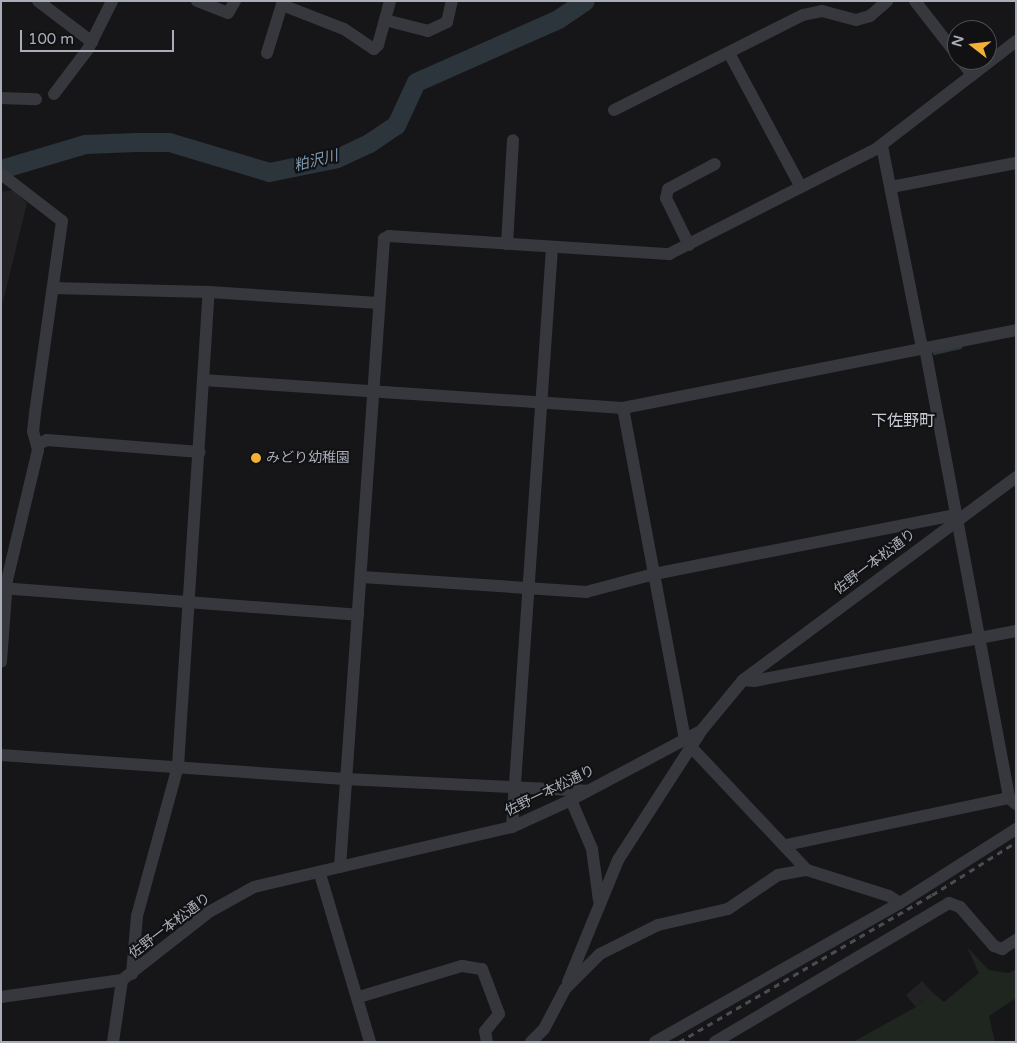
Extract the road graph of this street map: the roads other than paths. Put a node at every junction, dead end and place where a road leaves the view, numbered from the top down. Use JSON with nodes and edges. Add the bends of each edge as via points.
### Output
{"nodes":[{"id":1,"x":38,"y":1,"type":"edge"},
{"id":2,"x":112,"y":1,"type":"edge"},
{"id":3,"x":197,"y":1,"type":"edge"},
{"id":4,"x":234,"y":1,"type":"edge"},
{"id":5,"x":390,"y":1,"type":"edge"},
{"id":6,"x":452,"y":1,"type":"edge"},
{"id":7,"x":887,"y":1,"type":"edge"},
{"id":8,"x":915,"y":1,"type":"edge"},
{"id":9,"x":283,"y":3,"type":"edge"},
{"id":10,"x":385,"y":20,"type":"junction"},
{"id":11,"x":1016,"y":41,"type":"edge"},
{"id":12,"x":92,"y":42,"type":"junction"},
{"id":13,"x":947,"y":43,"type":"edge"},
{"id":14,"x":266,"y":53,"type":"dead end"},
{"id":15,"x":730,"y":53,"type":"junction"},
{"id":16,"x":968,"y":70,"type":"edge"},
{"id":17,"x":972,"y":75,"type":"junction"},
{"id":18,"x":54,"y":94,"type":"dead end"},
{"id":19,"x":1,"y":98,"type":"edge"},
{"id":20,"x":36,"y":99,"type":"dead end"},
{"id":21,"x":614,"y":110,"type":"dead end"},
{"id":22,"x":513,"y":140,"type":"dead end"},
{"id":23,"x":882,"y":146,"type":"junction"},
{"id":24,"x":1016,"y":163,"type":"edge"},
{"id":25,"x":715,"y":164,"type":"dead end"},
{"id":26,"x":1,"y":174,"type":"edge"},
{"id":27,"x":801,"y":187,"type":"junction"},
{"id":28,"x":891,"y":187,"type":"junction"},
{"id":29,"x":507,"y":244,"type":"junction"},
{"id":30,"x":689,"y":245,"type":"junction"},
{"id":31,"x":552,"y":247,"type":"junction"},
{"id":32,"x":53,"y":288,"type":"junction"},
{"id":33,"x":208,"y":292,"type":"junction"},
{"id":34,"x":378,"y":303,"type":"junction"},
{"id":35,"x":1016,"y":330,"type":"edge"},
{"id":36,"x":925,"y":348,"type":"junction"},
{"id":37,"x":203,"y":380,"type":"junction"},
{"id":38,"x":373,"y":391,"type":"junction"},
{"id":39,"x":540,"y":402,"type":"junction"},
{"id":40,"x":623,"y":408,"type":"junction"},
{"id":41,"x":38,"y":444,"type":"junction"},
{"id":42,"x":200,"y":452,"type":"junction"},
{"id":43,"x":1016,"y":478,"type":"edge"},
{"id":44,"x":955,"y":518,"type":"junction"},
{"id":45,"x":654,"y":574,"type":"junction"},
{"id":46,"x":362,"y":577,"type":"junction"},
{"id":47,"x":4,"y":588,"type":"edge"},
{"id":48,"x":528,"y":590,"type":"junction"},
{"id":49,"x":188,"y":600,"type":"junction"},
{"id":50,"x":358,"y":615,"type":"junction"},
{"id":51,"x":1016,"y":631,"type":"edge"},
{"id":52,"x":978,"y":639,"type":"junction"},
{"id":53,"x":1,"y":662,"type":"edge"},
{"id":54,"x":743,"y":680,"type":"junction"},
{"id":55,"x":688,"y":743,"type":"junction"},
{"id":56,"x":1,"y":755,"type":"edge"},
{"id":57,"x":178,"y":766,"type":"junction"},
{"id":58,"x":345,"y":779,"type":"junction"},
{"id":59,"x":513,"y":788,"type":"junction"},
{"id":60,"x":587,"y":791,"type":"junction"},
{"id":61,"x":570,"y":800,"type":"junction"},
{"id":62,"x":1012,"y":801,"type":"edge"},
{"id":63,"x":512,"y":827,"type":"junction"},
{"id":64,"x":1016,"y":829,"type":"edge"},
{"id":65,"x":786,"y":845,"type":"junction"},
{"id":66,"x":340,"y":867,"type":"junction"},
{"id":67,"x":806,"y":870,"type":"junction"},
{"id":68,"x":320,"y":874,"type":"junction"},
{"id":69,"x":599,"y":901,"type":"junction"},
{"id":70,"x":900,"y":903,"type":"junction"},
{"id":71,"x":1016,"y":940,"type":"edge"},
{"id":72,"x":127,"y":977,"type":"junction"},
{"id":73,"x":565,"y":989,"type":"junction"},
{"id":74,"x":1,"y":997,"type":"edge"},
{"id":75,"x":358,"y":997,"type":"junction"},
{"id":76,"x":114,"y":1042,"type":"edge"},
{"id":77,"x":370,"y":1042,"type":"edge"},
{"id":78,"x":487,"y":1042,"type":"edge"},
{"id":79,"x":532,"y":1042,"type":"edge"},
{"id":80,"x":655,"y":1042,"type":"edge"},
{"id":81,"x":715,"y":1042,"type":"edge"}],
"edges":[{"from":1,"to":12,"type":"street"},
{"from":2,"to":12,"type":"street"},
{"from":3,"to":4,"type":"street","via":[[228,13]]},
{"from":5,"to":10,"type":"street"},
{"from":6,"to":10,"type":"street","via":[[447,22],[428,31]]},
{"from":7,"to":15,"type":"street","via":[[870,16],[856,20],[831,12],[812,11]]},
{"from":8,"to":13,"type":"street"},
{"from":9,"to":10,"type":"street","via":[[344,29],[374,49],[378,46]]},
{"from":9,"to":14,"type":"street"},
{"from":11,"to":17,"type":"street"},
{"from":12,"to":18,"type":"street"},
{"from":15,"to":21,"type":"street"},
{"from":15,"to":27,"type":"street"},
{"from":16,"to":17,"type":"street"},
{"from":17,"to":23,"type":"street"},
{"from":19,"to":20,"type":"street"},
{"from":22,"to":29,"type":"street"},
{"from":23,"to":27,"type":"street"},
{"from":23,"to":28,"type":"street"},
{"from":24,"to":28,"type":"street"},
{"from":25,"to":30,"type":"street","via":[[668,188],[666,198]]},
{"from":26,"to":32,"type":"street","via":[[62,221]]},
{"from":27,"to":30,"type":"street"},
{"from":28,"to":36,"type":"street","via":[[921,342]]},
{"from":29,"to":31,"type":"street"},
{"from":29,"to":34,"type":"street","via":[[389,236],[384,239]]},
{"from":30,"to":31,"type":"street","via":[[669,254]]},
{"from":31,"to":39,"type":"street"},
{"from":32,"to":33,"type":"street"},
{"from":32,"to":41,"type":"street","via":[[35,413],[34,430]]},
{"from":33,"to":34,"type":"street"},
{"from":33,"to":37,"type":"street"},
{"from":34,"to":38,"type":"street"},
{"from":35,"to":36,"type":"street"},
{"from":36,"to":40,"type":"street"},
{"from":36,"to":44,"type":"street"},
{"from":37,"to":38,"type":"street"},
{"from":37,"to":42,"type":"street"},
{"from":38,"to":39,"type":"street"},
{"from":38,"to":46,"type":"street"},
{"from":39,"to":40,"type":"street"},
{"from":39,"to":48,"type":"street"},
{"from":40,"to":45,"type":"street"},
{"from":41,"to":42,"type":"street","via":[[47,440]]},
{"from":41,"to":47,"type":"street"},
{"from":42,"to":49,"type":"street"},
{"from":43,"to":44,"type":"street","name":"佐野一本松通り"},
{"from":44,"to":45,"type":"street"},
{"from":44,"to":52,"type":"street"},
{"from":44,"to":54,"type":"street","name":"佐野一本松通り"},
{"from":45,"to":48,"type":"street","via":[[586,592]]},
{"from":45,"to":55,"type":"street"},
{"from":46,"to":48,"type":"street"},
{"from":46,"to":50,"type":"street"},
{"from":47,"to":49,"type":"street"},
{"from":47,"to":53,"type":"street"},
{"from":48,"to":59,"type":"street"},
{"from":49,"to":50,"type":"street"},
{"from":49,"to":57,"type":"street"},
{"from":50,"to":58,"type":"street"},
{"from":51,"to":52,"type":"street"},
{"from":52,"to":54,"type":"street","via":[[754,681]]},
{"from":52,"to":62,"type":"street"},
{"from":54,"to":55,"type":"street","name":"佐野一本松通り"},
{"from":55,"to":60,"type":"street","name":"佐野一本松通り"},
{"from":55,"to":65,"type":"street"},
{"from":55,"to":69,"type":"street","via":[[630,839]]},
{"from":56,"to":57,"type":"street"},
{"from":57,"to":58,"type":"street"},
{"from":57,"to":72,"type":"street","via":[[137,916]]},
{"from":58,"to":59,"type":"street"},
{"from":58,"to":66,"type":"street"},
{"from":59,"to":60,"type":"street"},
{"from":59,"to":63,"type":"street"},
{"from":60,"to":61,"type":"street","name":"佐野一本松通り"},
{"from":61,"to":63,"type":"street","name":"佐野一本松通り"},
{"from":61,"to":69,"type":"street","via":[[592,850]]},
{"from":62,"to":65,"type":"street"},
{"from":63,"to":66,"type":"street","name":"佐野一本松通り"},
{"from":64,"to":70,"type":"street"},
{"from":65,"to":67,"type":"street"},
{"from":66,"to":68,"type":"street","name":"佐野一本松通り"},
{"from":67,"to":70,"type":"street","via":[[889,896]]},
{"from":67,"to":73,"type":"street","via":[[778,875],[728,909],[676,919],[634,934],[600,954]]},
{"from":68,"to":72,"type":"street","name":"佐野一本松通り","via":[[254,888],[208,912]]},
{"from":68,"to":75,"type":"street"},
{"from":69,"to":73,"type":"street"},
{"from":70,"to":80,"type":"street"},
{"from":71,"to":81,"type":"street","via":[[1002,949],[994,946],[960,907],[950,903]]},
{"from":72,"to":74,"type":"street"},
{"from":72,"to":76,"type":"street"},
{"from":73,"to":79,"type":"street","via":[[544,1029]]},
{"from":75,"to":77,"type":"street"},
{"from":75,"to":78,"type":"street","via":[[462,966],[482,969],[498,1014],[485,1031]]}]}
